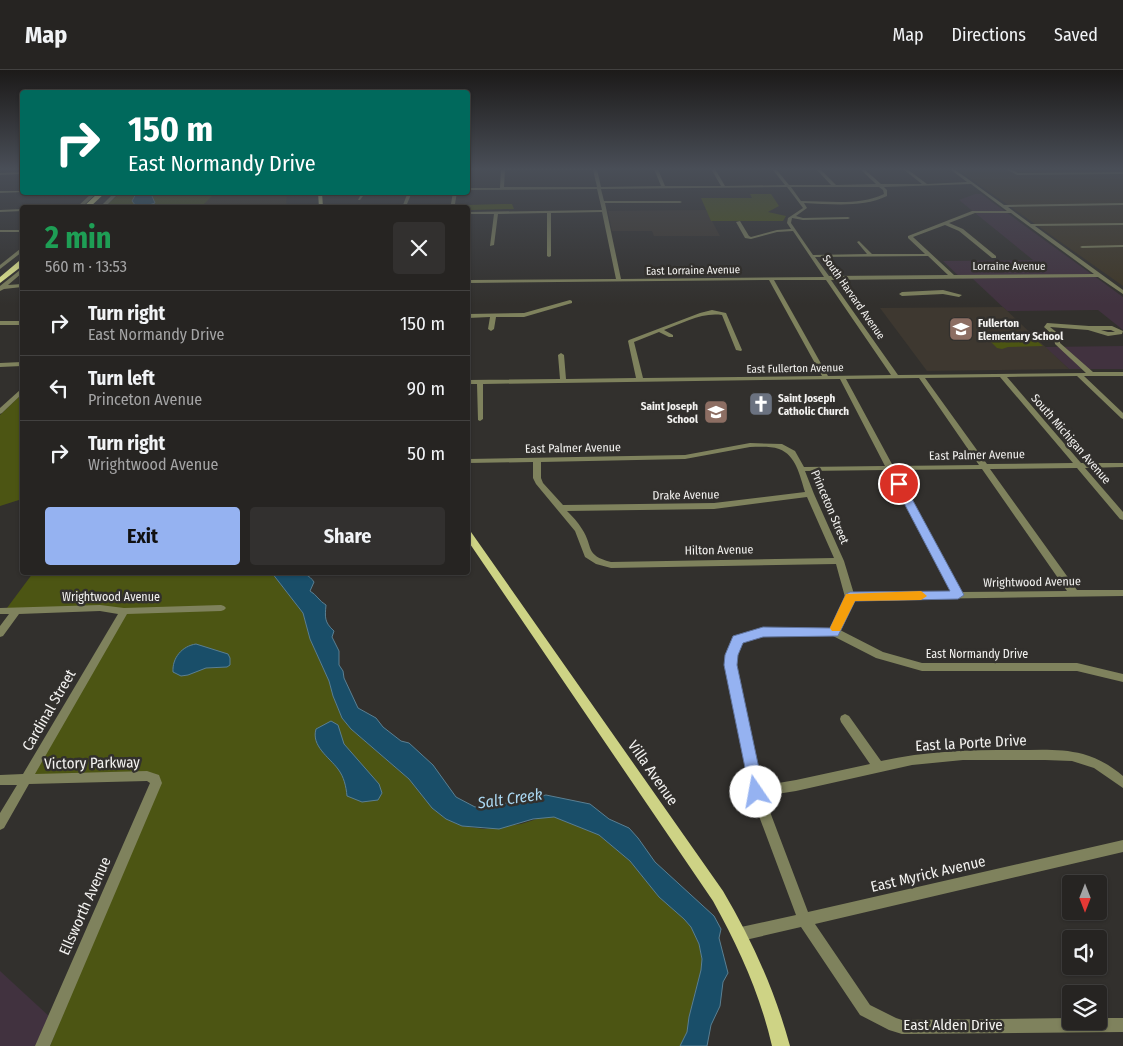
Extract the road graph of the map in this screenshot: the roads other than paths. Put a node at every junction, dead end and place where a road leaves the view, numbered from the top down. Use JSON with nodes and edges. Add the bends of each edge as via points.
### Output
{"nodes":[{"id":1,"x":496,"y":215,"type":"edge"},
{"id":2,"x":549,"y":215,"type":"edge"},
{"id":3,"x":605,"y":215,"type":"edge"},
{"id":4,"x":796,"y":215,"type":"edge"},
{"id":5,"x":969,"y":215,"type":"edge"},
{"id":6,"x":1016,"y":215,"type":"edge"},
{"id":7,"x":792,"y":217,"type":"junction"},
{"id":8,"x":848,"y":218,"type":"dead end"},
{"id":9,"x":738,"y":222,"type":"dead end"},
{"id":10,"x":945,"y":223,"type":"junction"},
{"id":11,"x":1123,"y":224,"type":"edge"},
{"id":12,"x":1030,"y":225,"type":"junction"},
{"id":13,"x":20,"y":230,"type":"edge"},
{"id":14,"x":794,"y":230,"type":"junction"},
{"id":15,"x":0,"y":231,"type":"edge"},
{"id":16,"x":859,"y":242,"type":"dead end"},
{"id":17,"x":492,"y":245,"type":"dead end"},
{"id":18,"x":1082,"y":246,"type":"dead end"},
{"id":19,"x":1123,"y":246,"type":"edge"},
{"id":20,"x":20,"y":252,"type":"edge"},
{"id":21,"x":870,"y":255,"type":"junction"},
{"id":22,"x":929,"y":255,"type":"junction"},
{"id":23,"x":14,"y":256,"type":"junction"},
{"id":24,"x":549,"y":256,"type":"dead end"},
{"id":25,"x":812,"y":256,"type":"junction"},
{"id":26,"x":0,"y":257,"type":"edge"},
{"id":27,"x":20,"y":257,"type":"edge"},
{"id":28,"x":994,"y":257,"type":"dead end"},
{"id":29,"x":20,"y":265,"type":"edge"},
{"id":30,"x":1,"y":271,"type":"edge"},
{"id":31,"x":20,"y":272,"type":"edge"},
{"id":32,"x":1100,"y":275,"type":"junction"},
{"id":33,"x":953,"y":276,"type":"junction"},
{"id":34,"x":918,"y":277,"type":"junction"},
{"id":35,"x":826,"y":278,"type":"junction"},
{"id":36,"x":770,"y":279,"type":"junction"},
{"id":37,"x":619,"y":280,"type":"junction"},
{"id":38,"x":470,"y":282,"type":"edge"},
{"id":39,"x":923,"y":282,"type":"dead end"},
{"id":40,"x":1,"y":285,"type":"edge"},
{"id":41,"x":20,"y":286,"type":"edge"},
{"id":42,"x":928,"y":287,"type":"dead end"},
{"id":43,"x":1120,"y":288,"type":"edge"},
{"id":44,"x":1123,"y":292,"type":"edge"},
{"id":45,"x":932,"y":293,"type":"junction"},
{"id":46,"x":902,"y":294,"type":"dead end"},
{"id":47,"x":959,"y":295,"type":"dead end"},
{"id":48,"x":570,"y":302,"type":"dead end"},
{"id":49,"x":470,"y":316,"type":"edge"},
{"id":50,"x":494,"y":316,"type":"junction"},
{"id":51,"x":0,"y":323,"type":"edge"},
{"id":52,"x":20,"y":323,"type":"edge"},
{"id":53,"x":1090,"y":328,"type":"dead end"},
{"id":54,"x":491,"y":329,"type":"dead end"},
{"id":55,"x":658,"y":330,"type":"junction"},
{"id":56,"x":671,"y":336,"type":"dead end"},
{"id":57,"x":739,"y":350,"type":"dead end"},
{"id":58,"x":561,"y":355,"type":"dead end"},
{"id":59,"x":20,"y":364,"type":"edge"},
{"id":60,"x":0,"y":365,"type":"edge"},
{"id":61,"x":1090,"y":374,"type":"junction"},
{"id":62,"x":1123,"y":374,"type":"edge"},
{"id":63,"x":1080,"y":375,"type":"junction"},
{"id":64,"x":922,"y":376,"type":"junction"},
{"id":65,"x":1002,"y":376,"type":"junction"},
{"id":66,"x":896,"y":377,"type":"junction"},
{"id":67,"x":826,"y":378,"type":"junction"},
{"id":68,"x":842,"y":378,"type":"junction"},
{"id":69,"x":563,"y":380,"type":"junction"},
{"id":70,"x":640,"y":380,"type":"junction"},
{"id":71,"x":480,"y":381,"type":"junction"},
{"id":72,"x":470,"y":382,"type":"edge"},
{"id":73,"x":20,"y":393,"type":"edge"},
{"id":74,"x":0,"y":412,"type":"edge"},
{"id":75,"x":1123,"y":417,"type":"edge"},
{"id":76,"x":480,"y":419,"type":"dead end"},
{"id":77,"x":768,"y":444,"type":"joint"},
{"id":78,"x":537,"y":460,"type":"junction"},
{"id":79,"x":470,"y":461,"type":"edge"},
{"id":80,"x":1079,"y":465,"type":"junction"},
{"id":81,"x":1123,"y":465,"type":"edge"},
{"id":82,"x":986,"y":467,"type":"junction"},
{"id":83,"x":891,"y":468,"type":"junction"},
{"id":84,"x":801,"y":469,"type":"junction"},
{"id":85,"x":810,"y":494,"type":"junction"},
{"id":86,"x":562,"y":508,"type":"junction"},
{"id":87,"x":1123,"y":516,"type":"edge"},
{"id":88,"x":470,"y":537,"type":"edge"},
{"id":89,"x":840,"y":561,"type":"junction"},
{"id":90,"x":1123,"y":593,"type":"edge"},
{"id":91,"x":1074,"y":594,"type":"junction"},
{"id":92,"x":958,"y":595,"type":"junction"},
{"id":93,"x":850,"y":597,"type":"junction"},
{"id":94,"x":221,"y":608,"type":"dead end"},
{"id":95,"x":17,"y":610,"type":"junction"},
{"id":96,"x":0,"y":611,"type":"edge"},
{"id":97,"x":124,"y":611,"type":"junction"},
{"id":98,"x":834,"y":632,"type":"junction"},
{"id":99,"x":0,"y":633,"type":"edge"},
{"id":100,"x":747,"y":637,"type":"joint"},
{"id":101,"x":1123,"y":678,"type":"edge"},
{"id":102,"x":845,"y":719,"type":"dead end"},
{"id":103,"x":878,"y":766,"type":"junction"},
{"id":104,"x":26,"y":779,"type":"junction"},
{"id":105,"x":155,"y":779,"type":"joint"},
{"id":106,"x":0,"y":780,"type":"edge"},
{"id":107,"x":1123,"y":783,"type":"edge"},
{"id":108,"x":756,"y":792,"type":"junction"},
{"id":109,"x":0,"y":824,"type":"edge"},
{"id":110,"x":1123,"y":846,"type":"edge"},
{"id":111,"x":804,"y":920,"type":"junction"},
{"id":112,"x":741,"y":934,"type":"junction"},
{"id":113,"x":1123,"y":1025,"type":"edge"},
{"id":114,"x":42,"y":1046,"type":"edge"},
{"id":115,"x":782,"y":1046,"type":"edge"}],
"edges":[{"from":1,"to":17,"type":"street"},
{"from":2,"to":24,"type":"street"},
{"from":3,"to":37,"type":"street"},
{"from":4,"to":7,"type":"street"},
{"from":5,"to":10,"type":"street"},
{"from":6,"to":12,"type":"street"},
{"from":7,"to":8,"type":"street"},
{"from":7,"to":14,"type":"street","name":"South Harvard Avenue","via":[[788,221]]},
{"from":9,"to":14,"type":"street","via":[[749,240],[777,231]]},
{"from":10,"to":22,"type":"street","via":[[910,237]]},
{"from":10,"to":28,"type":"street","via":[[961,230]]},
{"from":11,"to":12,"type":"street"},
{"from":12,"to":32,"type":"street"},
{"from":13,"to":15,"type":"street"},
{"from":14,"to":25,"type":"street","name":"South Harvard Avenue"},
{"from":16,"to":21,"type":"street"},
{"from":18,"to":19,"type":"street"},
{"from":20,"to":23,"type":"street"},
{"from":21,"to":22,"type":"street"},
{"from":21,"to":25,"type":"street"},
{"from":22,"to":33,"type":"street"},
{"from":23,"to":26,"type":"street"},
{"from":23,"to":30,"type":"street"},
{"from":25,"to":35,"type":"street","name":"South Harvard Avenue"},
{"from":27,"to":30,"type":"highway"},
{"from":29,"to":40,"type":"highway"},
{"from":31,"to":40,"type":"street"},
{"from":32,"to":33,"type":"street","name":"Lorraine Avenue"},
{"from":32,"to":43,"type":"street"},
{"from":33,"to":34,"type":"street","name":"Lorraine Avenue"},
{"from":34,"to":35,"type":"street","name":"East Lorraine Avenue"},
{"from":34,"to":39,"type":"street"},
{"from":35,"to":36,"type":"street","name":"East Lorraine Avenue"},
{"from":35,"to":66,"type":"street","name":"South Harvard Avenue"},
{"from":36,"to":37,"type":"street","name":"East Lorraine Avenue"},
{"from":36,"to":67,"type":"street"},
{"from":37,"to":38,"type":"street","name":"East Lorraine Avenue"},
{"from":40,"to":41,"type":"street"},
{"from":42,"to":45,"type":"street"},
{"from":43,"to":44,"type":"street"},
{"from":45,"to":46,"type":"street"},
{"from":45,"to":47,"type":"street"},
{"from":48,"to":50,"type":"street","via":[[530,314]]},
{"from":49,"to":50,"type":"street"},
{"from":50,"to":54,"type":"street"},
{"from":51,"to":52,"type":"street"},
{"from":53,"to":61,"type":"street","via":[[1060,324],[1047,327],[1057,335],[1057,343]]},
{"from":55,"to":56,"type":"street"},
{"from":55,"to":57,"type":"street","via":[[706,313],[722,313]]},
{"from":55,"to":70,"type":"street","via":[[631,341]]},
{"from":58,"to":69,"type":"street"},
{"from":59,"to":60,"type":"street"},
{"from":61,"to":62,"type":"street","name":"East Fullerton Avenue"},
{"from":61,"to":63,"type":"street","name":"East Fullerton Avenue"},
{"from":63,"to":65,"type":"street","name":"East Fullerton Avenue"},
{"from":63,"to":75,"type":"street"},
{"from":64,"to":65,"type":"street","name":"East Fullerton Avenue"},
{"from":64,"to":66,"type":"street","name":"East Fullerton Avenue"},
{"from":64,"to":82,"type":"street"},
{"from":65,"to":80,"type":"street","name":"South Michigan Avenue"},
{"from":66,"to":68,"type":"street","name":"East Fullerton Avenue"},
{"from":67,"to":68,"type":"street","name":"East Fullerton Avenue"},
{"from":67,"to":70,"type":"street","name":"East Fullerton Avenue"},
{"from":68,"to":83,"type":"street"},
{"from":69,"to":70,"type":"street","name":"East Fullerton Avenue"},
{"from":69,"to":71,"type":"street","name":"East Fullerton Avenue"},
{"from":71,"to":72,"type":"street","name":"East Fullerton Avenue"},
{"from":71,"to":76,"type":"street"},
{"from":73,"to":74,"type":"street"},
{"from":77,"to":78,"type":"street","name":"East Palmer Avenue","via":[[685,457]]},
{"from":77,"to":84,"type":"street","name":"Princeton Street","via":[[792,453]]},
{"from":78,"to":79,"type":"street","name":"East Palmer Avenue"},
{"from":78,"to":86,"type":"street","via":[[537,478]]},
{"from":80,"to":81,"type":"street","name":"East Palmer Avenue"},
{"from":80,"to":82,"type":"street","name":"East Palmer Avenue"},
{"from":80,"to":87,"type":"street","name":"South Michigan Avenue"},
{"from":82,"to":83,"type":"street","name":"East Palmer Avenue"},
{"from":82,"to":91,"type":"street"},
{"from":83,"to":84,"type":"street","name":"East Palmer Avenue"},
{"from":83,"to":92,"type":"street"},
{"from":84,"to":85,"type":"street","name":"Princeton Street"},
{"from":85,"to":86,"type":"street","name":"Drake Avenue","via":[[722,505]]},
{"from":85,"to":89,"type":"street","name":"Princeton Street"},
{"from":86,"to":89,"type":"street","name":"Hilton Avenue","via":[[579,530],[588,555],[599,562],[616,565]]},
{"from":88,"to":112,"type":"main road","name":"Villa Avenue"},
{"from":89,"to":93,"type":"street","name":"Princeton Street"},
{"from":90,"to":91,"type":"street","name":"Wrightwood Avenue"},
{"from":91,"to":92,"type":"street","name":"Wrightwood Avenue"},
{"from":92,"to":93,"type":"street","name":"Wrightwood Avenue"},
{"from":93,"to":98,"type":"street"},
{"from":94,"to":97,"type":"street","name":"Wrightwood Avenue"},
{"from":95,"to":96,"type":"street","name":"Wrightwood Avenue"},
{"from":95,"to":97,"type":"street","name":"Wrightwood Avenue","via":[[100,608]]},
{"from":95,"to":99,"type":"street"},
{"from":97,"to":104,"type":"street","name":"Cardinal Street"},
{"from":98,"to":100,"type":"street","name":"East Normandy Drive","via":[[763,632]]},
{"from":98,"to":101,"type":"street","name":"East Normandy Drive","via":[[880,655],[922,667],[1077,667]]},
{"from":100,"to":108,"type":"street","name":"East Alden Drive","via":[[738,640],[730,665]]},
{"from":102,"to":103,"type":"street"},
{"from":103,"to":107,"type":"street","name":"East la Porte Drive","via":[[956,756],[1065,754],[1087,758],[1111,771]]},
{"from":103,"to":108,"type":"street","name":"East la Porte Drive","via":[[810,785]]},
{"from":104,"to":105,"type":"street","name":"Victory Parkway","via":[[147,776]]},
{"from":104,"to":106,"type":"street","name":"Victory Parkway"},
{"from":104,"to":109,"type":"street","name":"Cardinal Street"},
{"from":105,"to":114,"type":"street","name":"Ellsworth Avenue","via":[[155,788]]},
{"from":108,"to":111,"type":"street","name":"East Alden Drive"},
{"from":110,"to":111,"type":"street","name":"East Myrick Avenue"},
{"from":111,"to":112,"type":"street","name":"East Myrick Avenue"},
{"from":111,"to":113,"type":"street","name":"East Alden Drive","via":[[864,1010],[894,1025]]},
{"from":112,"to":115,"type":"main road","name":"Villa Avenue","via":[[763,985]]}]}
